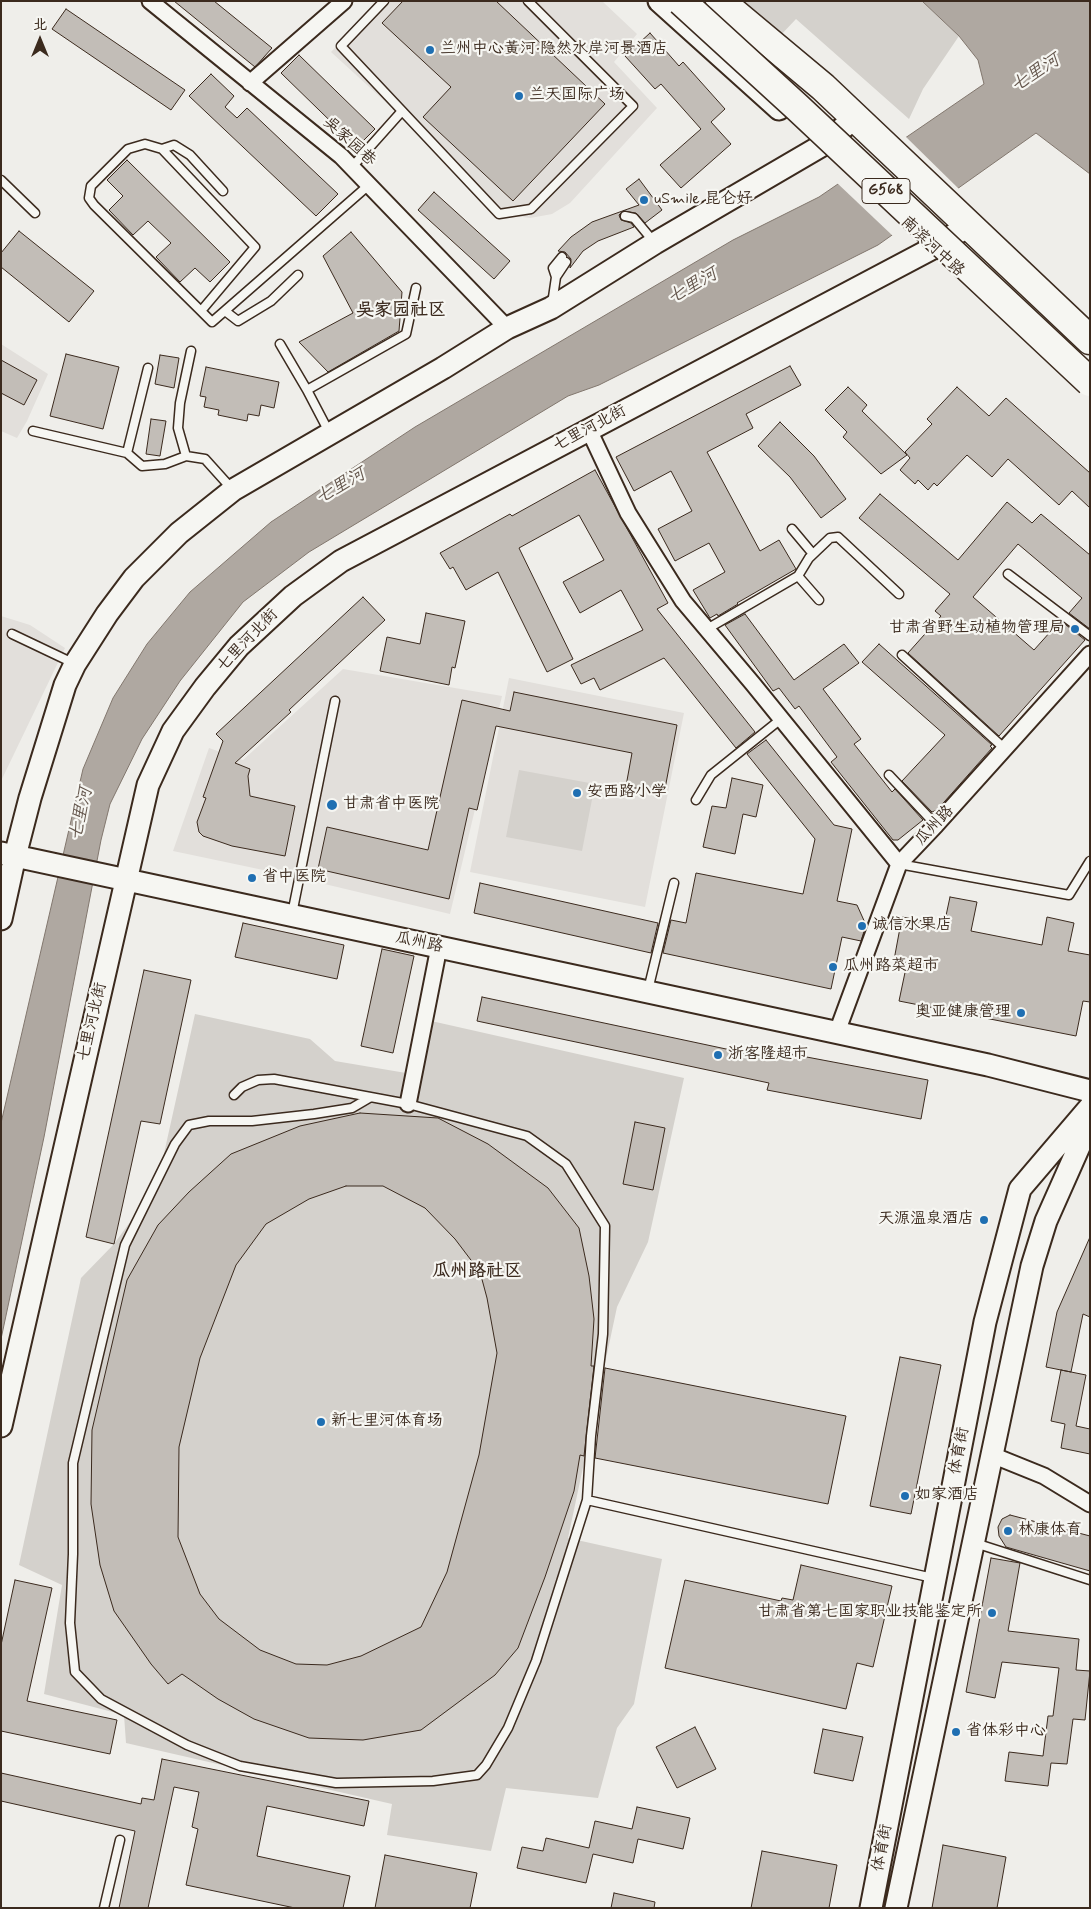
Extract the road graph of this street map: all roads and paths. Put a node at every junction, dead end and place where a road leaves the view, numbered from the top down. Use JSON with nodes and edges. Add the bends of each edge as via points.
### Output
{"nodes":[{"id":1,"x":150,"y":1,"type":"edge"},
{"id":2,"x":344,"y":1,"type":"edge"},
{"id":3,"x":384,"y":1,"type":"edge"},
{"id":4,"x":528,"y":1,"type":"edge"},
{"id":5,"x":659,"y":1,"type":"edge"},
{"id":6,"x":681,"y":1,"type":"edge"},
{"id":7,"x":720,"y":1,"type":"edge"},
{"id":8,"x":250,"y":83,"type":"junction"},
{"id":9,"x":402,"y":111,"type":"junction"},
{"id":10,"x":856,"y":117,"type":"junction"},
{"id":11,"x":820,"y":146,"type":"junction"},
{"id":12,"x":162,"y":149,"type":"junction"},
{"id":13,"x":352,"y":167,"type":"junction"},
{"id":14,"x":1,"y":180,"type":"edge"},
{"id":15,"x":370,"y":184,"type":"junction"},
{"id":16,"x":223,"y":191,"type":"dead end"},
{"id":17,"x":35,"y":213,"type":"dead end"},
{"id":18,"x":627,"y":219,"type":"dead end"},
{"id":19,"x":962,"y":220,"type":"junction"},
{"id":20,"x":655,"y":243,"type":"junction"},
{"id":21,"x":933,"y":248,"type":"junction"},
{"id":22,"x":564,"y":259,"type":"dead end"},
{"id":23,"x":298,"y":275,"type":"dead end"},
{"id":24,"x":416,"y":288,"type":"dead end"},
{"id":25,"x":551,"y":308,"type":"junction"},
{"id":26,"x":201,"y":311,"type":"junction"},
{"id":27,"x":225,"y":311,"type":"junction"},
{"id":28,"x":507,"y":328,"type":"junction"},
{"id":29,"x":1090,"y":340,"type":"edge"},
{"id":30,"x":280,"y":344,"type":"dead end"},
{"id":31,"x":191,"y":351,"type":"dead end"},
{"id":32,"x":148,"y":368,"type":"dead end"},
{"id":33,"x":1090,"y":382,"type":"edge"},
{"id":34,"x":307,"y":390,"type":"junction"},
{"id":35,"x":1090,"y":398,"type":"edge"},
{"id":36,"x":589,"y":430,"type":"junction"},
{"id":37,"x":32,"y":431,"type":"dead end"},
{"id":38,"x":330,"y":434,"type":"junction"},
{"id":39,"x":127,"y":453,"type":"junction"},
{"id":40,"x":186,"y":456,"type":"junction"},
{"id":41,"x":233,"y":490,"type":"junction"},
{"id":42,"x":792,"y":529,"type":"dead end"},
{"id":43,"x":813,"y":554,"type":"junction"},
{"id":44,"x":1008,"y":574,"type":"dead end"},
{"id":45,"x":798,"y":576,"type":"junction"},
{"id":46,"x":899,"y":594,"type":"dead end"},
{"id":47,"x":819,"y":600,"type":"dead end"},
{"id":48,"x":707,"y":629,"type":"junction"},
{"id":49,"x":12,"y":634,"type":"dead end"},
{"id":50,"x":1090,"y":636,"type":"edge"},
{"id":51,"x":1090,"y":654,"type":"edge"},
{"id":52,"x":902,"y":655,"type":"dead end"},
{"id":53,"x":75,"y":664,"type":"junction"},
{"id":54,"x":335,"y":701,"type":"dead end"},
{"id":55,"x":781,"y":719,"type":"junction"},
{"id":56,"x":1005,"y":748,"type":"junction"},
{"id":57,"x":889,"y":775,"type":"dead end"},
{"id":58,"x":696,"y":800,"type":"dead end"},
{"id":59,"x":936,"y":825,"type":"junction"},
{"id":60,"x":8,"y":855,"type":"edge"},
{"id":61,"x":1090,"y":861,"type":"edge"},
{"id":62,"x":899,"y":864,"type":"junction"},
{"id":63,"x":125,"y":880,"type":"junction"},
{"id":64,"x":674,"y":883,"type":"dead end"},
{"id":65,"x":292,"y":916,"type":"junction"},
{"id":66,"x":1,"y":919,"type":"edge"},
{"id":67,"x":439,"y":947,"type":"junction"},
{"id":68,"x":648,"y":992,"type":"junction"},
{"id":69,"x":837,"y":1032,"type":"junction"},
{"id":70,"x":1090,"y":1091,"type":"edge"},
{"id":71,"x":234,"y":1095,"type":"dead end"},
{"id":72,"x":369,"y":1098,"type":"junction"},
{"id":73,"x":408,"y":1104,"type":"junction"},
{"id":74,"x":1090,"y":1108,"type":"edge"},
{"id":75,"x":1090,"y":1122,"type":"edge"},
{"id":76,"x":1,"y":1426,"type":"edge"},
{"id":77,"x":992,"y":1455,"type":"junction"},
{"id":78,"x":587,"y":1500,"type":"junction"},
{"id":79,"x":1090,"y":1504,"type":"edge"},
{"id":80,"x":974,"y":1542,"type":"junction"},
{"id":81,"x":935,"y":1579,"type":"junction"},
{"id":82,"x":1090,"y":1580,"type":"edge"},
{"id":83,"x":120,"y":1840,"type":"dead end"},
{"id":84,"x":104,"y":1908,"type":"edge"},
{"id":85,"x":871,"y":1908,"type":"edge"},
{"id":86,"x":896,"y":1908,"type":"edge"}],
"edges":[{"from":1,"to":8,"type":"street","name":"吴家园巷"},
{"from":2,"to":8,"type":"street"},
{"from":3,"to":9,"type":"lane","via":[[341,46]]},
{"from":4,"to":9,"type":"lane","via":[[633,106],[531,209],[499,214]]},
{"from":5,"to":11,"type":"street","name":"南滨河中路"},
{"from":6,"to":33,"type":"highway","name":"南滨河中路","number":"G568","bridge":true},
{"from":7,"to":10,"type":"highway","number":"G568"},
{"from":8,"to":13,"type":"street","name":"吴家园巷"},
{"from":9,"to":13,"type":"lane"},
{"from":10,"to":11,"type":"street"},
{"from":10,"to":19,"type":"highway","number":"G568"},
{"from":11,"to":20,"type":"street"},
{"from":11,"to":21,"type":"street","name":"南滨河中路"},
{"from":12,"to":16,"type":"lane","via":[[174,145],[190,155]]},
{"from":12,"to":26,"type":"lane","via":[[255,247]]},
{"from":12,"to":26,"type":"lane","via":[[145,144],[128,149],[91,186],[89,198]]},
{"from":13,"to":15,"type":"street","name":"吴家园巷"},
{"from":14,"to":17,"type":"lane"},
{"from":15,"to":27,"type":"lane"},
{"from":15,"to":28,"type":"street","name":"吴家园巷"},
{"from":18,"to":20,"type":"lane","via":[[642,226]]},
{"from":19,"to":21,"type":"street","name":"七里河北街"},
{"from":19,"to":29,"type":"highway","number":"G568"},
{"from":20,"to":25,"type":"street"},
{"from":21,"to":35,"type":"street","name":"南滨河中路"},
{"from":21,"to":36,"type":"street","name":"七里河北街"},
{"from":22,"to":25,"type":"lane","via":[[553,268],[556,278]]},
{"from":23,"to":27,"type":"lane","via":[[271,301],[238,321]]},
{"from":24,"to":34,"type":"lane","via":[[406,334]]},
{"from":25,"to":28,"type":"street"},
{"from":26,"to":27,"type":"lane","via":[[212,322]]},
{"from":28,"to":38,"type":"street"},
{"from":30,"to":34,"type":"lane"},
{"from":31,"to":40,"type":"lane","via":[[178,428]]},
{"from":32,"to":39,"type":"lane"},
{"from":34,"to":38,"type":"lane"},
{"from":36,"to":48,"type":"street","via":[[628,513],[683,601]]},
{"from":36,"to":63,"type":"street","name":"七里河北街","via":[[342,561],[293,596],[239,646],[172,731],[148,785]]},
{"from":37,"to":39,"type":"lane"},
{"from":38,"to":41,"type":"street"},
{"from":39,"to":40,"type":"lane","via":[[142,466],[164,464]]},
{"from":40,"to":41,"type":"lane","via":[[205,459]]},
{"from":41,"to":53,"type":"street","via":[[178,533],[134,578]]},
{"from":42,"to":43,"type":"lane"},
{"from":43,"to":45,"type":"lane"},
{"from":43,"to":46,"type":"lane","via":[[830,538],[838,537]]},
{"from":44,"to":50,"type":"lane"},
{"from":45,"to":47,"type":"lane"},
{"from":45,"to":48,"type":"lane"},
{"from":48,"to":55,"type":"street"},
{"from":49,"to":53,"type":"lane"},
{"from":51,"to":56,"type":"street","name":"瓜州路"},
{"from":52,"to":56,"type":"lane"},
{"from":53,"to":60,"type":"street"},
{"from":54,"to":65,"type":"lane"},
{"from":55,"to":58,"type":"lane","via":[[711,775]]},
{"from":55,"to":62,"type":"street"},
{"from":56,"to":59,"type":"street","name":"瓜州路"},
{"from":57,"to":59,"type":"lane"},
{"from":59,"to":62,"type":"street","name":"瓜州路"},
{"from":60,"to":63,"type":"street","name":"瓜州路"},
{"from":60,"to":66,"type":"street"},
{"from":61,"to":62,"type":"lane","via":[[1069,895]]},
{"from":62,"to":69,"type":"street","name":"瓜州路"},
{"from":63,"to":65,"type":"street","name":"瓜州路"},
{"from":63,"to":76,"type":"street","name":"七里河北街"},
{"from":64,"to":68,"type":"lane"},
{"from":65,"to":67,"type":"street","name":"瓜州路"},
{"from":67,"to":68,"type":"street","name":"瓜州路"},
{"from":67,"to":73,"type":"street"},
{"from":68,"to":69,"type":"street","name":"瓜州路"},
{"from":69,"to":70,"type":"street","name":"瓜州路"},
{"from":71,"to":72,"type":"lane","via":[[242,1087],[258,1080],[274,1079]]},
{"from":72,"to":73,"type":"lane"},
{"from":72,"to":78,"type":"lane","via":[[352,1108],[314,1114],[190,1125],[175,1144],[125,1244],[74,1463],[70,1623],[76,1672],[101,1699],[187,1745],[240,1766],[336,1783],[433,1781],[477,1775],[508,1728],[536,1660]]},
{"from":73,"to":78,"type":"lane","via":[[527,1136],[566,1164],[605,1226],[603,1334]]},
{"from":74,"to":81,"type":"street","name":"体育街","via":[[1020,1189],[985,1322]]},
{"from":75,"to":77,"type":"street","name":"体育街","via":[[1046,1221],[1032,1266]]},
{"from":77,"to":79,"type":"street","via":[[1044,1476]]},
{"from":77,"to":80,"type":"street","name":"体育街"},
{"from":78,"to":81,"type":"lane"},
{"from":80,"to":82,"type":"lane"},
{"from":80,"to":86,"type":"street","name":"体育街"},
{"from":81,"to":85,"type":"street","name":"体育街"},
{"from":83,"to":84,"type":"lane"}]}
